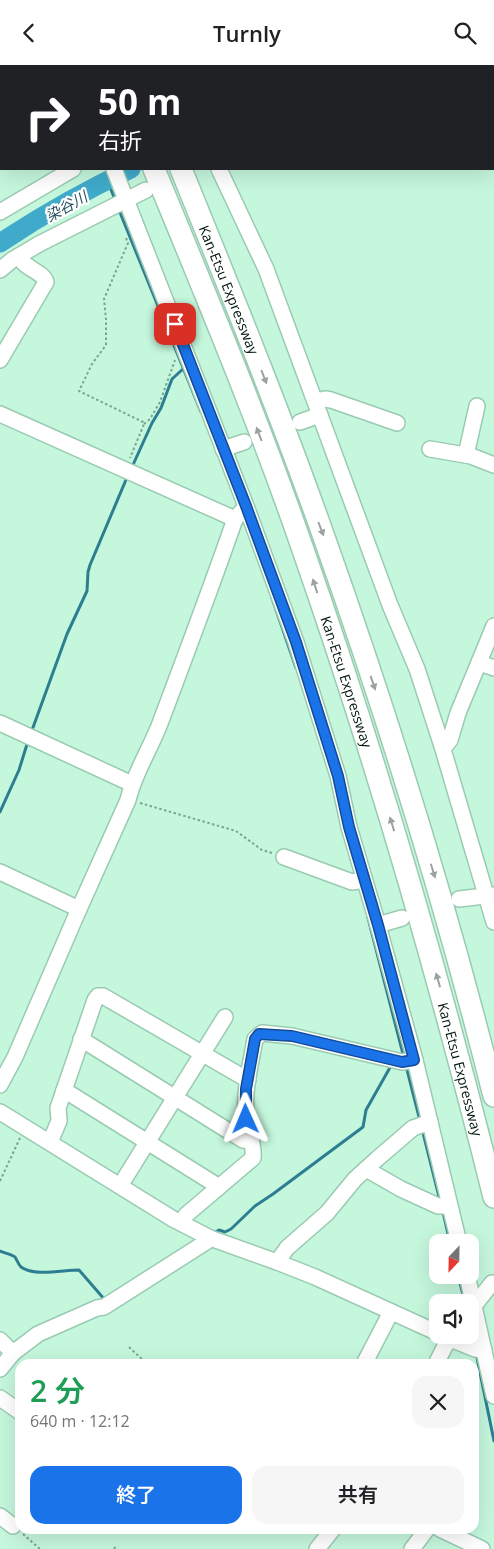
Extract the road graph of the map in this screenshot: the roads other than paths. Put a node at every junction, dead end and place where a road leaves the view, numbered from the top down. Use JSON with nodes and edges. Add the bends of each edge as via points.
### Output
{"nodes":[{"id":1,"x":63,"y":170,"type":"edge"},
{"id":2,"x":114,"y":170,"type":"edge"},
{"id":3,"x":181,"y":170,"type":"edge"},
{"id":4,"x":219,"y":170,"type":"edge"},
{"id":5,"x":153,"y":179,"type":"edge"},
{"id":6,"x":126,"y":198,"type":"junction"},
{"id":7,"x":0,"y":212,"type":"edge"},
{"id":8,"x":19,"y":256,"type":"junction"},
{"id":9,"x":0,"y":270,"type":"edge"},
{"id":10,"x":0,"y":360,"type":"edge"},
{"id":11,"x":476,"y":406,"type":"dead end"},
{"id":12,"x":318,"y":408,"type":"junction"},
{"id":13,"x":0,"y":414,"type":"edge"},
{"id":14,"x":300,"y":422,"type":"dead end"},
{"id":15,"x":397,"y":423,"type":"dead end"},
{"id":16,"x":244,"y":442,"type":"dead end"},
{"id":17,"x":224,"y":449,"type":"junction"},
{"id":18,"x":430,"y":449,"type":"dead end"},
{"id":19,"x":466,"y":455,"type":"junction"},
{"id":20,"x":494,"y":465,"type":"edge"},
{"id":21,"x":246,"y":506,"type":"junction"},
{"id":22,"x":235,"y":519,"type":"junction"},
{"id":23,"x":494,"y":626,"type":"edge"},
{"id":24,"x":479,"y":663,"type":"junction"},
{"id":25,"x":494,"y":668,"type":"edge"},
{"id":26,"x":0,"y":723,"type":"edge"},
{"id":27,"x":442,"y":746,"type":"junction"},
{"id":28,"x":132,"y":784,"type":"junction"},
{"id":29,"x":284,"y":857,"type":"road end"},
{"id":30,"x":0,"y":872,"type":"edge"},
{"id":31,"x":364,"y":880,"type":"junction"},
{"id":32,"x":490,"y":895,"type":"edge"},
{"id":33,"x":459,"y":899,"type":"dead end"},
{"id":34,"x":79,"y":909,"type":"junction"},
{"id":35,"x":402,"y":918,"type":"dead end"},
{"id":36,"x":494,"y":922,"type":"edge"},
{"id":37,"x":378,"y":925,"type":"junction"},
{"id":38,"x":225,"y":1017,"type":"dead end"},
{"id":39,"x":81,"y":1039,"type":"junction"},
{"id":40,"x":203,"y":1053,"type":"junction"},
{"id":41,"x":414,"y":1060,"type":"junction"},
{"id":42,"x":248,"y":1080,"type":"junction"},
{"id":43,"x":0,"y":1085,"type":"edge"},
{"id":44,"x":64,"y":1090,"type":"junction"},
{"id":45,"x":494,"y":1096,"type":"edge"},
{"id":46,"x":176,"y":1097,"type":"junction"},
{"id":47,"x":0,"y":1112,"type":"edge"},
{"id":48,"x":430,"y":1123,"type":"junction"},
{"id":49,"x":251,"y":1141,"type":"junction"},
{"id":50,"x":50,"y":1142,"type":"junction"},
{"id":51,"x":147,"y":1142,"type":"junction"},
{"id":52,"x":366,"y":1169,"type":"junction"},
{"id":53,"x":120,"y":1186,"type":"junction"},
{"id":54,"x":218,"y":1188,"type":"junction"},
{"id":55,"x":494,"y":1197,"type":"edge"},
{"id":56,"x":450,"y":1206,"type":"junction"},
{"id":57,"x":181,"y":1223,"type":"junction"},
{"id":58,"x":457,"y":1234,"type":"edge"},
{"id":59,"x":210,"y":1238,"type":"junction"},
{"id":60,"x":277,"y":1262,"type":"junction"},
{"id":61,"x":492,"y":1283,"type":"dead end"},
{"id":62,"x":479,"y":1300,"type":"edge"},
{"id":63,"x":391,"y":1311,"type":"junction"},
{"id":64,"x":429,"y":1328,"type":"edge"},
{"id":65,"x":479,"y":1332,"type":"edge"},
{"id":66,"x":0,"y":1340,"type":"edge"},
{"id":67,"x":443,"y":1344,"type":"edge"},
{"id":68,"x":463,"y":1344,"type":"edge"},
{"id":69,"x":484,"y":1349,"type":"junction"},
{"id":70,"x":13,"y":1353,"type":"junction"},
{"id":71,"x":367,"y":1359,"type":"edge"},
{"id":72,"x":438,"y":1359,"type":"edge"},
{"id":73,"x":0,"y":1369,"type":"edge"},
{"id":74,"x":494,"y":1396,"type":"edge"},
{"id":75,"x":0,"y":1398,"type":"edge"},
{"id":76,"x":15,"y":1408,"type":"edge"},
{"id":77,"x":0,"y":1516,"type":"edge"},
{"id":78,"x":13,"y":1526,"type":"dead end"},
{"id":79,"x":329,"y":1534,"type":"edge"},
{"id":80,"x":424,"y":1534,"type":"edge"},
{"id":81,"x":450,"y":1534,"type":"edge"},
{"id":82,"x":317,"y":1549,"type":"edge"},
{"id":83,"x":412,"y":1549,"type":"edge"},
{"id":84,"x":482,"y":1549,"type":"edge"}],
"edges":[{"from":1,"to":7,"type":"street"},
{"from":2,"to":6,"type":"street"},
{"from":3,"to":45,"type":"highway","name":"Kan-Etsu Expressway","one_way":true,"via":[[248,335],[341,586],[436,882]]},
{"from":4,"to":12,"type":"street","via":[[266,269]]},
{"from":5,"to":6,"type":"street"},
{"from":55,"to":5,"type":"highway","name":"Kan-Etsu Expressway","one_way":true,"via":[[412,889],[297,534],[225,344]]},
{"from":6,"to":8,"type":"street"},
{"from":6,"to":17,"type":"street"},
{"from":8,"to":9,"type":"street"},
{"from":8,"to":10,"type":"street","via":[[46,282]]},
{"from":11,"to":19,"type":"street"},
{"from":12,"to":14,"type":"street"},
{"from":12,"to":15,"type":"street","via":[[325,399],[331,400]]},
{"from":12,"to":27,"type":"street","via":[[390,605],[417,669]]},
{"from":13,"to":22,"type":"street"},
{"from":16,"to":17,"type":"street"},
{"from":17,"to":21,"type":"street"},
{"from":18,"to":19,"type":"street"},
{"from":19,"to":20,"type":"street"},
{"from":21,"to":22,"type":"street"},
{"from":21,"to":31,"type":"street","via":[[296,642],[338,776]]},
{"from":22,"to":28,"type":"street","via":[[151,746]]},
{"from":23,"to":24,"type":"street"},
{"from":24,"to":25,"type":"street"},
{"from":24,"to":27,"type":"street","via":[[449,743]]},
{"from":26,"to":28,"type":"street"},
{"from":27,"to":32,"type":"street"},
{"from":28,"to":34,"type":"street","via":[[128,800]]},
{"from":29,"to":31,"type":"street","via":[[352,882]]},
{"from":30,"to":34,"type":"street"},
{"from":31,"to":37,"type":"street"},
{"from":32,"to":33,"type":"street"},
{"from":32,"to":36,"type":"street"},
{"from":34,"to":43,"type":"street"},
{"from":35,"to":37,"type":"street"},
{"from":37,"to":41,"type":"street"},
{"from":38,"to":40,"type":"street"},
{"from":39,"to":40,"type":"street","via":[[95,999],[100,995]]},
{"from":39,"to":44,"type":"street"},
{"from":39,"to":46,"type":"street"},
{"from":40,"to":42,"type":"street"},
{"from":40,"to":46,"type":"street"},
{"from":41,"to":42,"type":"street","via":[[402,1062],[292,1036],[262,1033],[255,1039]]},
{"from":41,"to":48,"type":"street"},
{"from":42,"to":49,"type":"street","via":[[246,1111]]},
{"from":44,"to":50,"type":"street","via":[[58,1110],[59,1121]]},
{"from":44,"to":51,"type":"street"},
{"from":46,"to":49,"type":"street","via":[[243,1140]]},
{"from":46,"to":51,"type":"street"},
{"from":47,"to":50,"type":"street"},
{"from":48,"to":52,"type":"street","via":[[407,1132]]},
{"from":48,"to":56,"type":"street"},
{"from":49,"to":54,"type":"street","via":[[251,1160]]},
{"from":50,"to":53,"type":"street"},
{"from":51,"to":53,"type":"street"},
{"from":51,"to":54,"type":"street"},
{"from":52,"to":56,"type":"street","via":[[438,1206]]},
{"from":52,"to":60,"type":"street"},
{"from":53,"to":57,"type":"street"},
{"from":54,"to":57,"type":"street"},
{"from":56,"to":58,"type":"street"},
{"from":57,"to":59,"type":"street"},
{"from":59,"to":60,"type":"street"},
{"from":59,"to":70,"type":"street","via":[[104,1307],[38,1334]]},
{"from":60,"to":63,"type":"street"},
{"from":61,"to":62,"type":"street"},
{"from":63,"to":64,"type":"street"},
{"from":63,"to":71,"type":"street"},
{"from":65,"to":69,"type":"street"},
{"from":66,"to":70,"type":"street"},
{"from":67,"to":72,"type":"street"},
{"from":68,"to":69,"type":"street","via":[[476,1350]]},
{"from":69,"to":74,"type":"street"},
{"from":70,"to":73,"type":"street"},
{"from":75,"to":76,"type":"street"},
{"from":77,"to":78,"type":"street"},
{"from":79,"to":82,"type":"street"},
{"from":80,"to":83,"type":"street"},
{"from":81,"to":84,"type":"street"}]}
